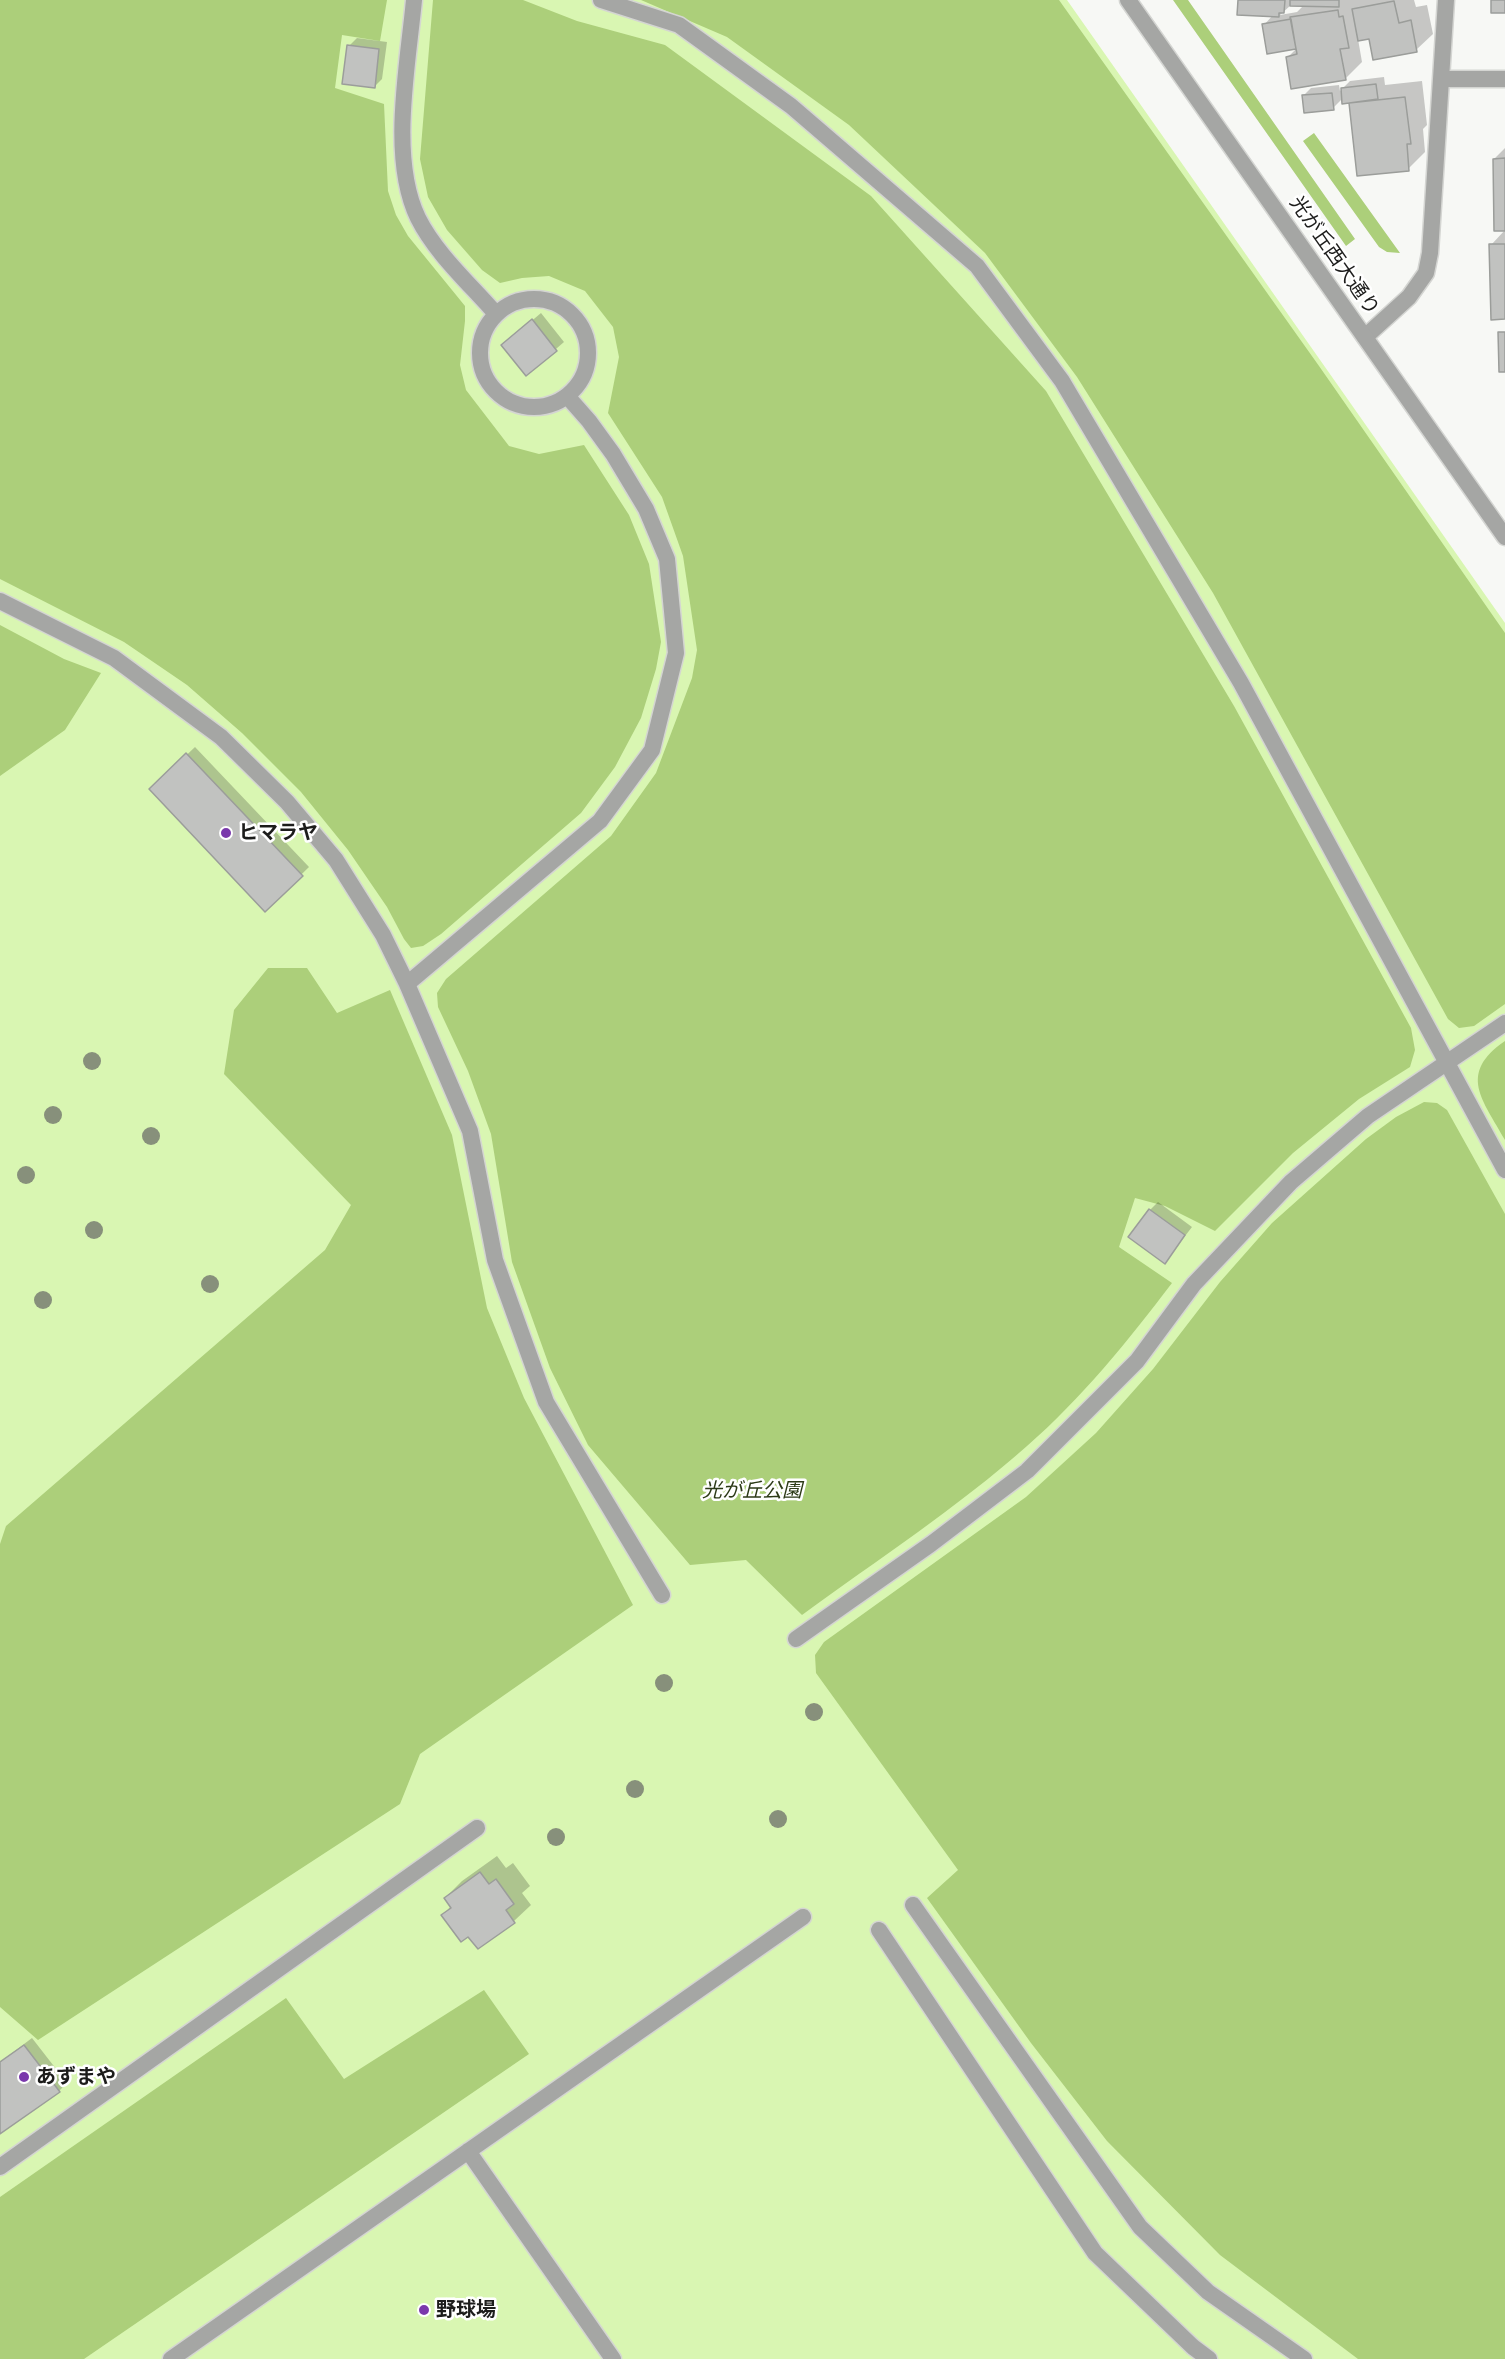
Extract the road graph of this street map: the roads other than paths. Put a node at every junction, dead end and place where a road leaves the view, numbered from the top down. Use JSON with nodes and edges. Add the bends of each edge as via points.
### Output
{"nodes":[{"id":1,"x":414,"y":0,"type":"edge"},
{"id":2,"x":601,"y":0,"type":"edge"},
{"id":3,"x":1128,"y":0,"type":"edge"},
{"id":4,"x":1446,"y":0,"type":"edge"},
{"id":5,"x":1505,"y":79,"type":"edge"},
{"id":6,"x":1441,"y":80,"type":"junction"},
{"id":7,"x":496,"y":314,"type":"junction"},
{"id":8,"x":1365,"y":337,"type":"junction"},
{"id":9,"x":567,"y":396,"type":"junction"},
{"id":10,"x":1505,"y":537,"type":"edge"},
{"id":11,"x":0,"y":601,"type":"edge"},
{"id":12,"x":407,"y":984,"type":"junction"},
{"id":13,"x":1505,"y":1023,"type":"edge"},
{"id":14,"x":1448,"y":1062,"type":"junction"},
{"id":15,"x":1505,"y":1170,"type":"edge"},
{"id":16,"x":662,"y":1595,"type":"dead end"},
{"id":17,"x":796,"y":1639,"type":"dead end"},
{"id":18,"x":477,"y":1828,"type":"dead end"},
{"id":19,"x":913,"y":1905,"type":"dead end"},
{"id":20,"x":803,"y":1917,"type":"dead end"},
{"id":21,"x":879,"y":1930,"type":"dead end"},
{"id":22,"x":468,"y":2151,"type":"junction"},
{"id":23,"x":0,"y":2167,"type":"edge"},
{"id":24,"x":171,"y":2359,"type":"edge"},
{"id":25,"x":613,"y":2359,"type":"edge"},
{"id":26,"x":1209,"y":2359,"type":"edge"},
{"id":27,"x":1304,"y":2359,"type":"edge"}],
"edges":[{"from":1,"to":7,"type":"street","via":[[403,113],[405,179],[418,218]]},
{"from":2,"to":14,"type":"street","via":[[679,26],[791,106],[976,266],[1062,381],[1241,683]]},
{"from":3,"to":8,"type":"street","name":"光が丘西大通り"},
{"from":4,"to":6,"type":"street"},
{"from":5,"to":6,"type":"street"},
{"from":6,"to":8,"type":"street","via":[[1426,273],[1409,297]]},
{"from":7,"to":9,"type":"street","via":[[485,328],[480,344],[480,362],[495,392],[527,408],[546,407]]},
{"from":7,"to":9,"type":"street","via":[[510,304],[543,300],[561,306],[575,318],[588,352],[577,387]]},
{"from":8,"to":10,"type":"street","name":"光が丘西大通り"},
{"from":9,"to":12,"type":"street","via":[[613,454],[646,509],[667,559],[676,653],[652,750],[600,821]]},
{"from":11,"to":12,"type":"street","via":[[114,658],[221,736],[288,802],[336,860]]},
{"from":12,"to":16,"type":"street","via":[[470,1131],[495,1260],[546,1402]]},
{"from":13,"to":14,"type":"street"},
{"from":14,"to":15,"type":"street"},
{"from":14,"to":17,"type":"street","via":[[1368,1116],[1292,1182],[1194,1284],[1137,1360],[1027,1471]]},
{"from":18,"to":23,"type":"street"},
{"from":19,"to":27,"type":"street","via":[[1140,2227],[1208,2292]]},
{"from":20,"to":22,"type":"street"},
{"from":21,"to":26,"type":"street","via":[[1095,2253]]},
{"from":22,"to":24,"type":"street"},
{"from":22,"to":25,"type":"street"}]}
